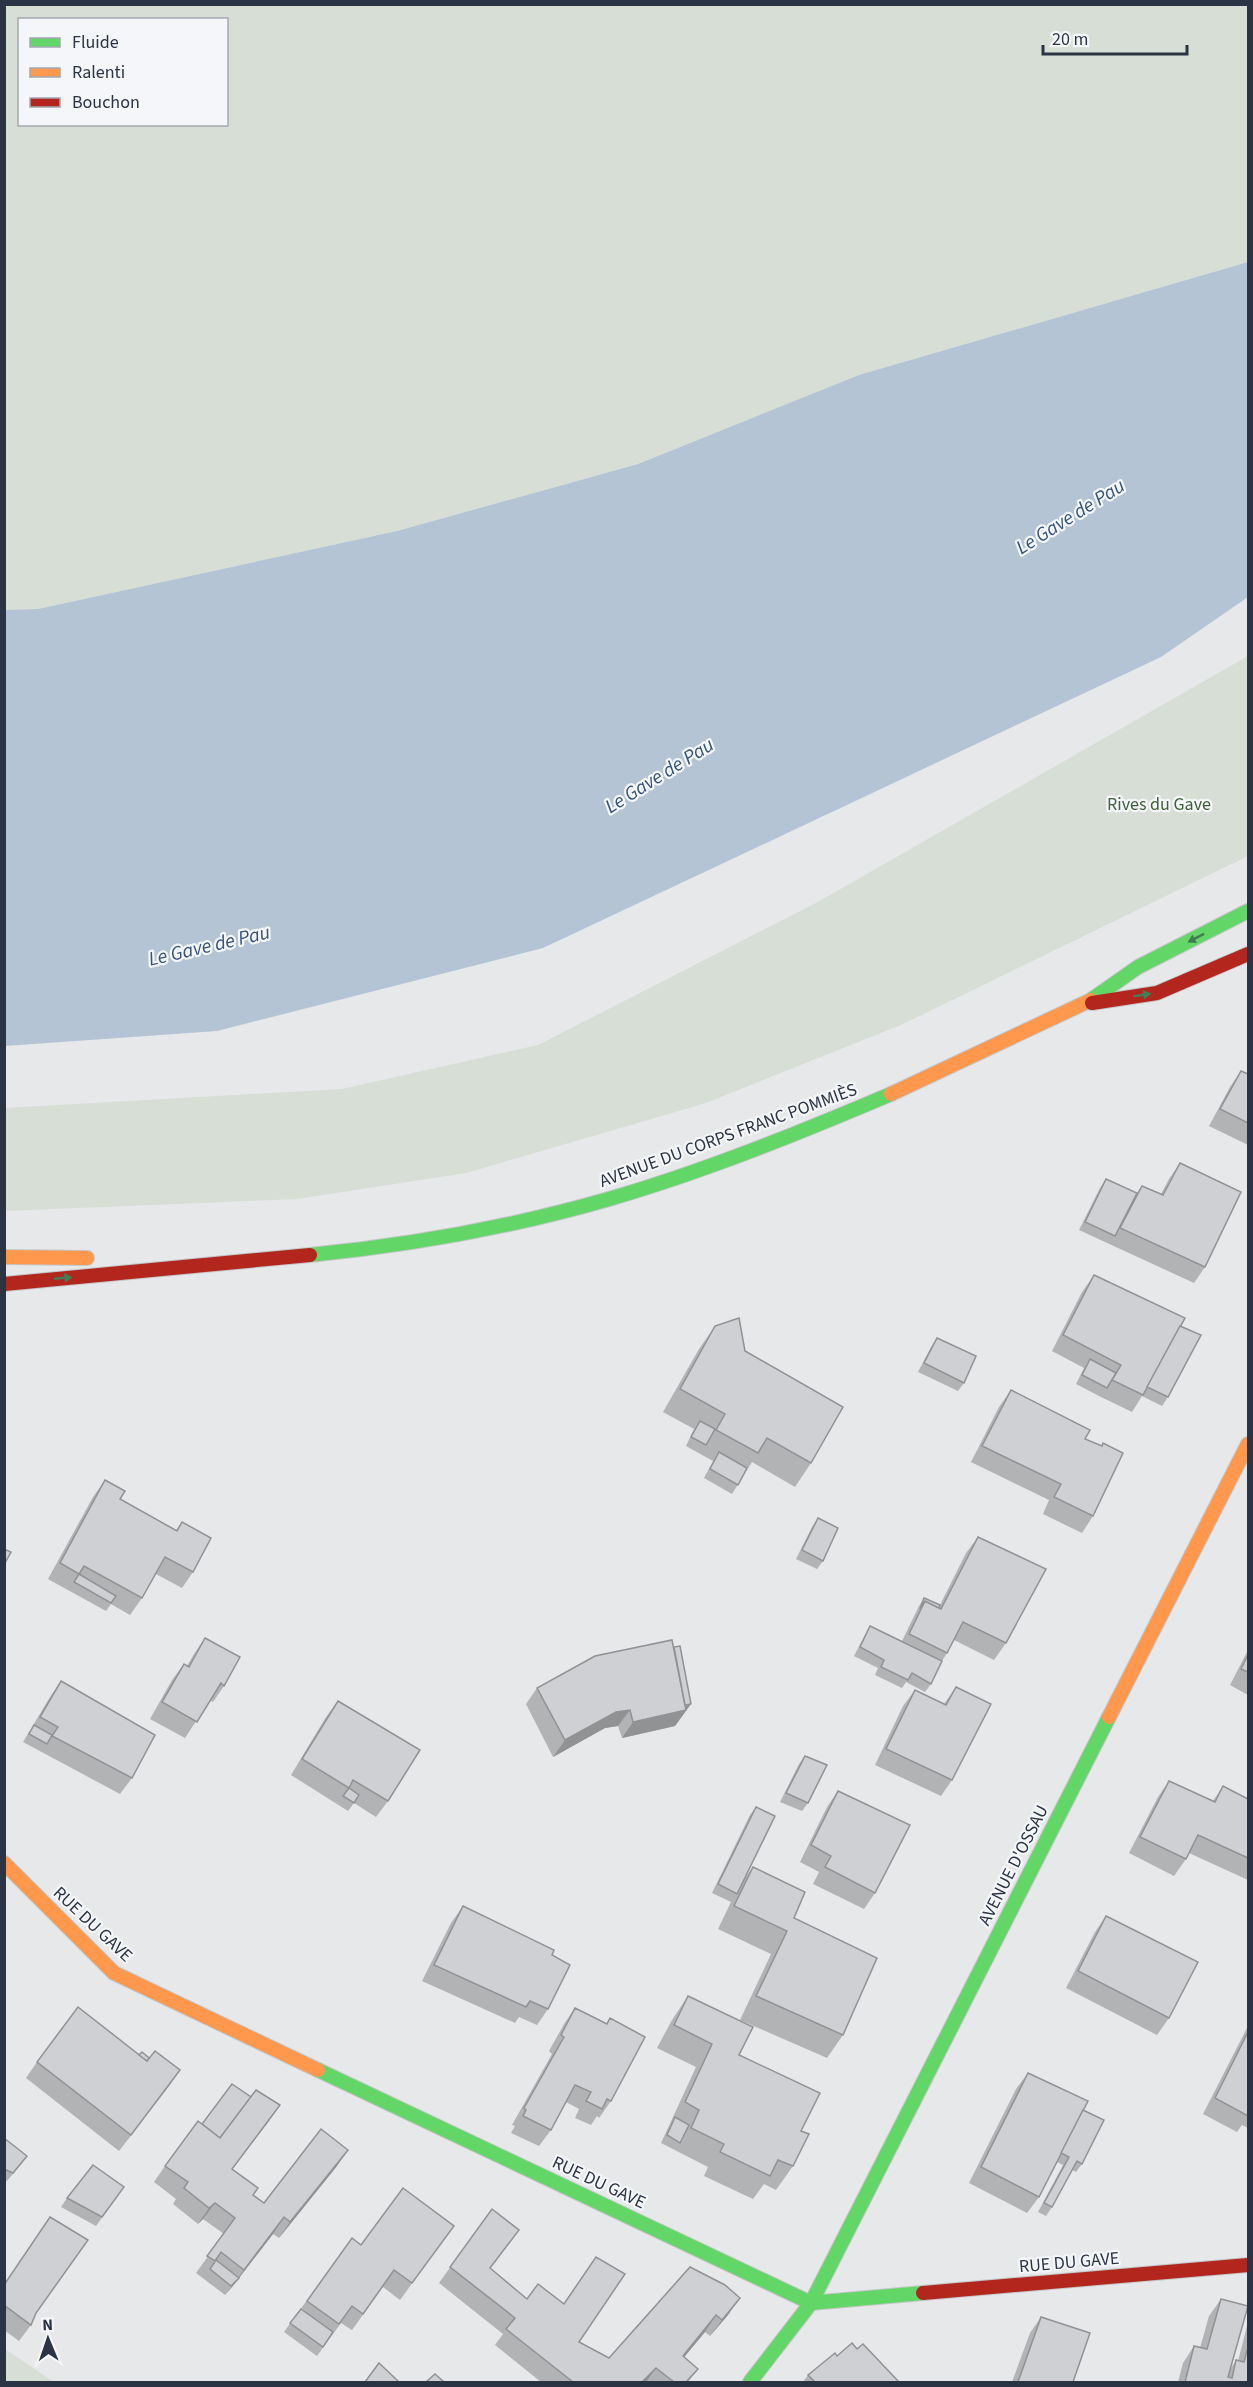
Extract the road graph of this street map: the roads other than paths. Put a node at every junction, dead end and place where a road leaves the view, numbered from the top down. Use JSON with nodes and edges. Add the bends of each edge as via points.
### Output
{"nodes":[{"id":1,"x":1248,"y":911,"type":"edge"},
{"id":2,"x":1248,"y":954,"type":"edge"},
{"id":3,"x":1084,"y":1004,"type":"junction"},
{"id":4,"x":4,"y":1257,"type":"edge"},
{"id":5,"x":97,"y":1258,"type":"dead end"},
{"id":6,"x":121,"y":1258,"type":"dead end"},
{"id":7,"x":260,"y":1260,"type":"junction"},
{"id":8,"x":4,"y":1284,"type":"edge"},
{"id":9,"x":1248,"y":1444,"type":"edge"},
{"id":10,"x":4,"y":1863,"type":"edge"},
{"id":11,"x":1248,"y":2265,"type":"edge"},
{"id":12,"x":811,"y":2303,"type":"junction"},
{"id":13,"x":750,"y":2382,"type":"edge"}],
"edges":[{"from":1,"to":3,"type":"street","name":"AVENUE DU CORPS FRANC POMMIÈS","one_way":true,"via":[[1138,967]]},
{"from":3,"to":2,"type":"street","name":"AVENUE DU CORPS FRANC POMMIÈS","one_way":true,"via":[[1157,993]]},
{"from":3,"to":7,"type":"street","name":"AVENUE DU CORPS FRANC POMMIÈS","via":[[823,1123],[609,1199],[434,1239]]},
{"from":4,"to":5,"type":"street"},
{"from":6,"to":7,"type":"street","name":"AVENUE DU CORPS FRANC POMMIÈS"},
{"from":8,"to":7,"type":"street","name":"AVENUE DU CORPS FRANC POMMIÈS","one_way":true},
{"from":9,"to":12,"type":"street","name":"AVENUE D'OSSAU"},
{"from":10,"to":12,"type":"street","name":"RUE DU GAVE","via":[[114,1973]]},
{"from":11,"to":12,"type":"street","name":"RUE DU GAVE"},
{"from":12,"to":13,"type":"street","name":"AVENUE D'OSSAU"}]}
